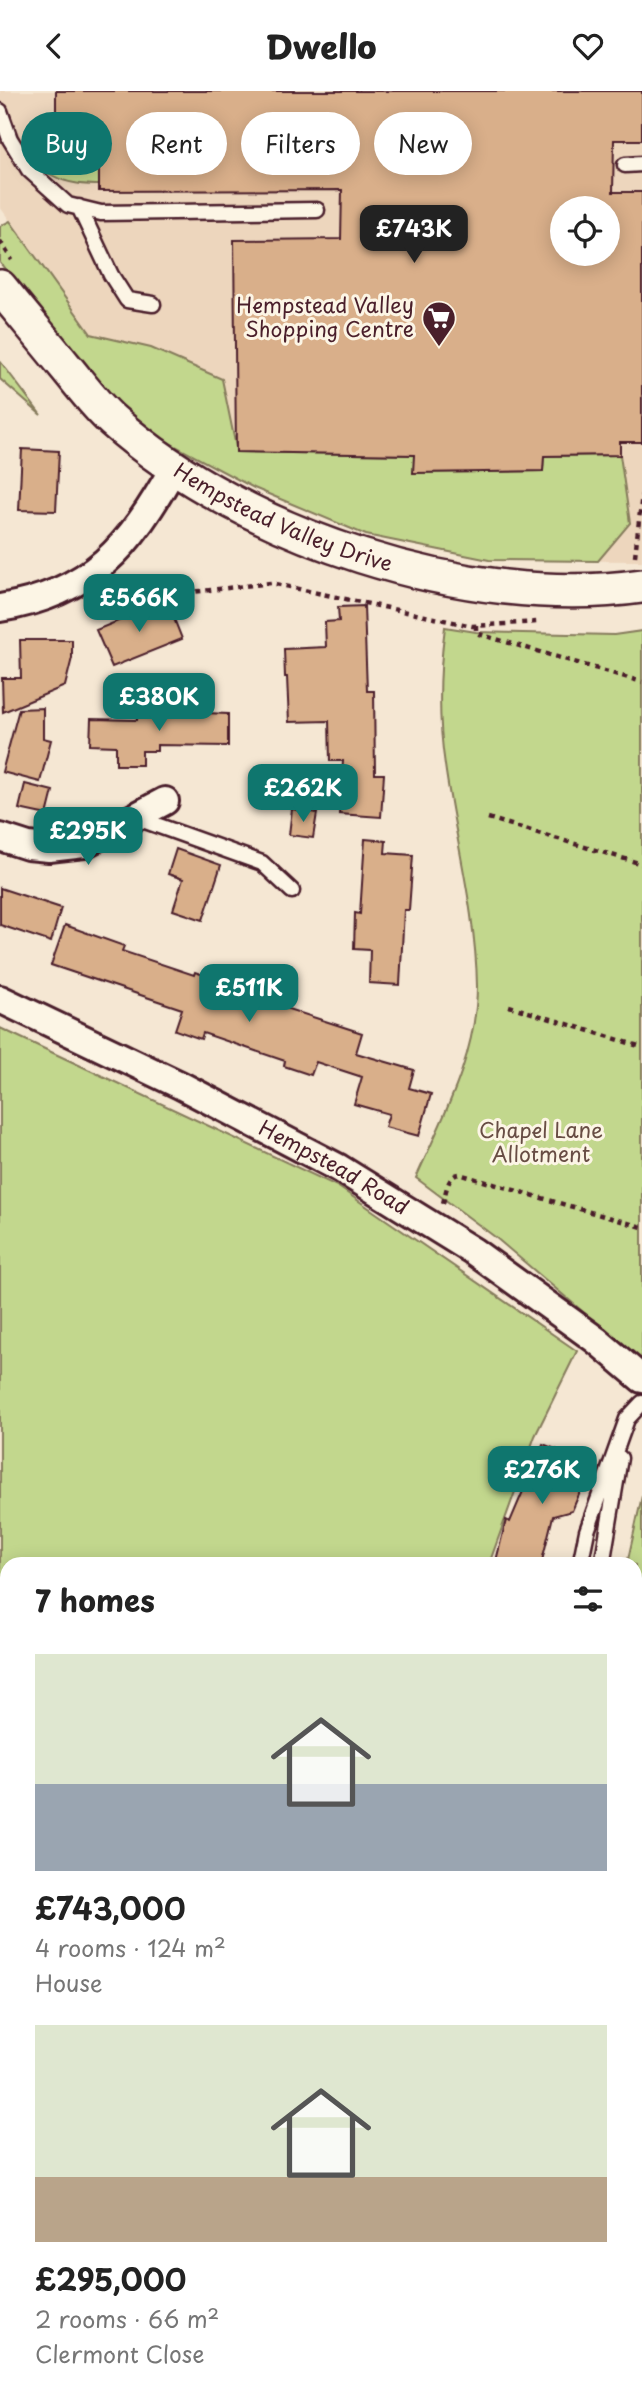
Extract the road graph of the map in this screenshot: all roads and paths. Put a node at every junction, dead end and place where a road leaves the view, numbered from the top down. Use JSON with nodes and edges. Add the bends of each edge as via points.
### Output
{"nodes":[{"id":1,"x":0,"y":111,"type":"edge"},
{"id":2,"x":625,"y":165,"type":"dead end"},
{"id":3,"x":642,"y":165,"type":"edge"},
{"id":4,"x":79,"y":207,"type":"junction"},
{"id":5,"x":317,"y":210,"type":"dead end"},
{"id":6,"x":0,"y":287,"type":"edge"},
{"id":7,"x":153,"y":303,"type":"dead end"},
{"id":8,"x":173,"y":469,"type":"junction"},
{"id":9,"x":642,"y":586,"type":"edge"},
{"id":10,"x":90,"y":603,"type":"dead end"},
{"id":11,"x":0,"y":608,"type":"edge"},
{"id":12,"x":541,"y":622,"type":"dead end"},
{"id":13,"x":476,"y":625,"type":"junction"},
{"id":14,"x":642,"y":682,"type":"edge"},
{"id":15,"x":166,"y":801,"type":"dead end"},
{"id":16,"x":133,"y":817,"type":"junction"},
{"id":17,"x":488,"y":818,"type":"dead end"},
{"id":18,"x":0,"y":837,"type":"edge"},
{"id":19,"x":642,"y":864,"type":"edge"},
{"id":20,"x":292,"y":891,"type":"dead end"},
{"id":21,"x":0,"y":999,"type":"edge"},
{"id":22,"x":509,"y":1006,"type":"dead end"},
{"id":23,"x":642,"y":1047,"type":"edge"},
{"id":24,"x":642,"y":1227,"type":"edge"},
{"id":25,"x":436,"y":1228,"type":"junction"},
{"id":26,"x":642,"y":1379,"type":"edge"},
{"id":27,"x":642,"y":1403,"type":"edge"},
{"id":28,"x":627,"y":1419,"type":"junction"},
{"id":29,"x":582,"y":1557,"type":"edge"},
{"id":30,"x":603,"y":1557,"type":"edge"}],
"edges":[{"from":1,"to":4,"type":"lane","via":[[29,170],[68,205]]},
{"from":2,"to":3,"type":"lane"},
{"from":4,"to":5,"type":"lane","via":[[101,213]]},
{"from":4,"to":7,"type":"lane","via":[[127,300]]},
{"from":6,"to":8,"type":"street","name":"Hempstead Valley Drive","via":[[95,404]]},
{"from":8,"to":9,"type":"street","name":"Hempstead Valley Drive","via":[[258,515],[354,554],[415,572],[540,591]]},
{"from":8,"to":11,"type":"street","via":[[136,528],[107,562],[53,593]]},
{"from":10,"to":13,"type":"path","via":[[271,583]]},
{"from":12,"to":13,"type":"path"},
{"from":13,"to":14,"type":"path","via":[[479,634]]},
{"from":15,"to":16,"type":"street"},
{"from":16,"to":18,"type":"street","via":[[84,844],[38,847]]},
{"from":16,"to":20,"type":"lane","via":[[262,863]]},
{"from":17,"to":19,"type":"path"},
{"from":21,"to":25,"type":"street","name":"Hempstead Road","via":[[327,1161]]},
{"from":22,"to":23,"type":"path"},
{"from":24,"to":25,"type":"path","via":[[459,1174],[450,1179]]},
{"from":25,"to":26,"type":"street","name":"Hempstead Road","via":[[584,1331]]},
{"from":27,"to":28,"type":"lane"},
{"from":28,"to":29,"type":"lane"},
{"from":28,"to":30,"type":"lane"}]}
